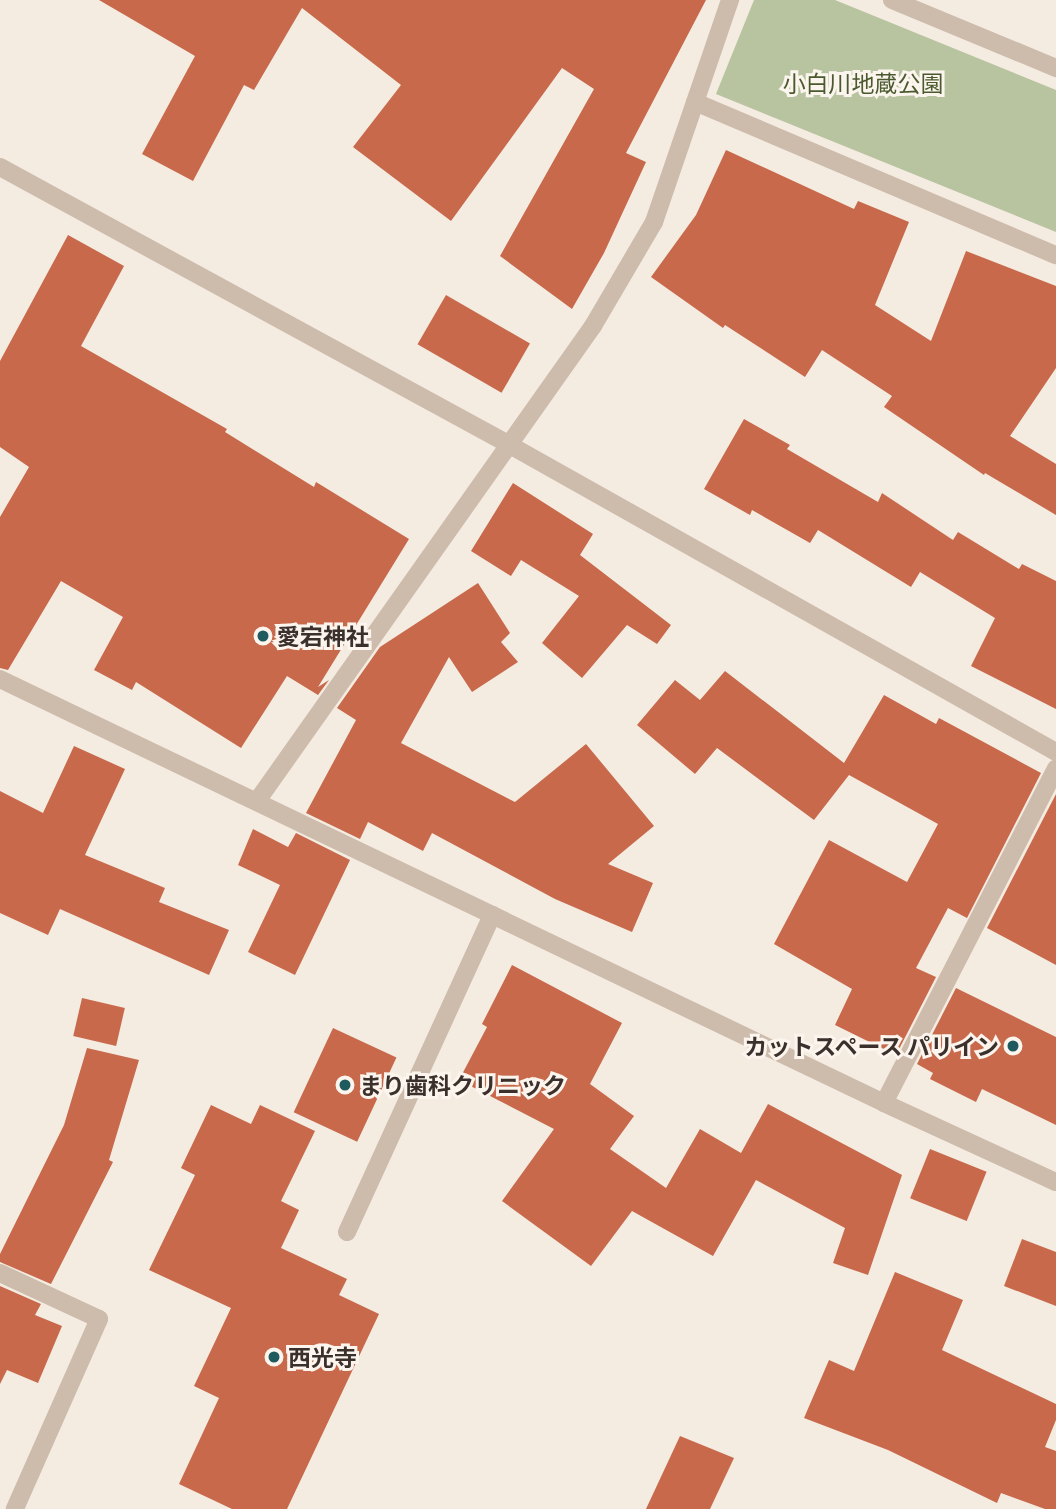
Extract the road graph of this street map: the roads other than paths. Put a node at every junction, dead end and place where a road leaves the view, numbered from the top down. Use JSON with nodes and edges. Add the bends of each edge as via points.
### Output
{"nodes":[{"id":1,"x":730,"y":0,"type":"edge"},
{"id":2,"x":892,"y":0,"type":"edge"},
{"id":3,"x":1056,"y":68,"type":"edge"},
{"id":4,"x":695,"y":103,"type":"junction"},
{"id":5,"x":0,"y":167,"type":"edge"},
{"id":6,"x":1056,"y":255,"type":"edge"},
{"id":7,"x":508,"y":444,"type":"junction"},
{"id":8,"x":0,"y":679,"type":"edge"},
{"id":9,"x":1056,"y":752,"type":"edge"},
{"id":10,"x":1056,"y":769,"type":"edge"},
{"id":11,"x":257,"y":802,"type":"junction"},
{"id":12,"x":492,"y":915,"type":"junction"},
{"id":13,"x":884,"y":1103,"type":"junction"},
{"id":14,"x":1056,"y":1182,"type":"edge"},
{"id":15,"x":346,"y":1231,"type":"dead end"},
{"id":16,"x":0,"y":1273,"type":"edge"},
{"id":17,"x":16,"y":1509,"type":"edge"}],
"edges":[{"from":1,"to":4,"type":"street"},
{"from":2,"to":3,"type":"street"},
{"from":4,"to":6,"type":"street"},
{"from":4,"to":7,"type":"street","via":[[654,222],[593,326]]},
{"from":5,"to":7,"type":"street"},
{"from":7,"to":9,"type":"street"},
{"from":7,"to":11,"type":"street"},
{"from":8,"to":11,"type":"street"},
{"from":10,"to":13,"type":"street"},
{"from":11,"to":12,"type":"street"},
{"from":12,"to":13,"type":"street"},
{"from":12,"to":15,"type":"street"},
{"from":13,"to":14,"type":"street"},
{"from":16,"to":17,"type":"street","via":[[99,1319]]}]}
